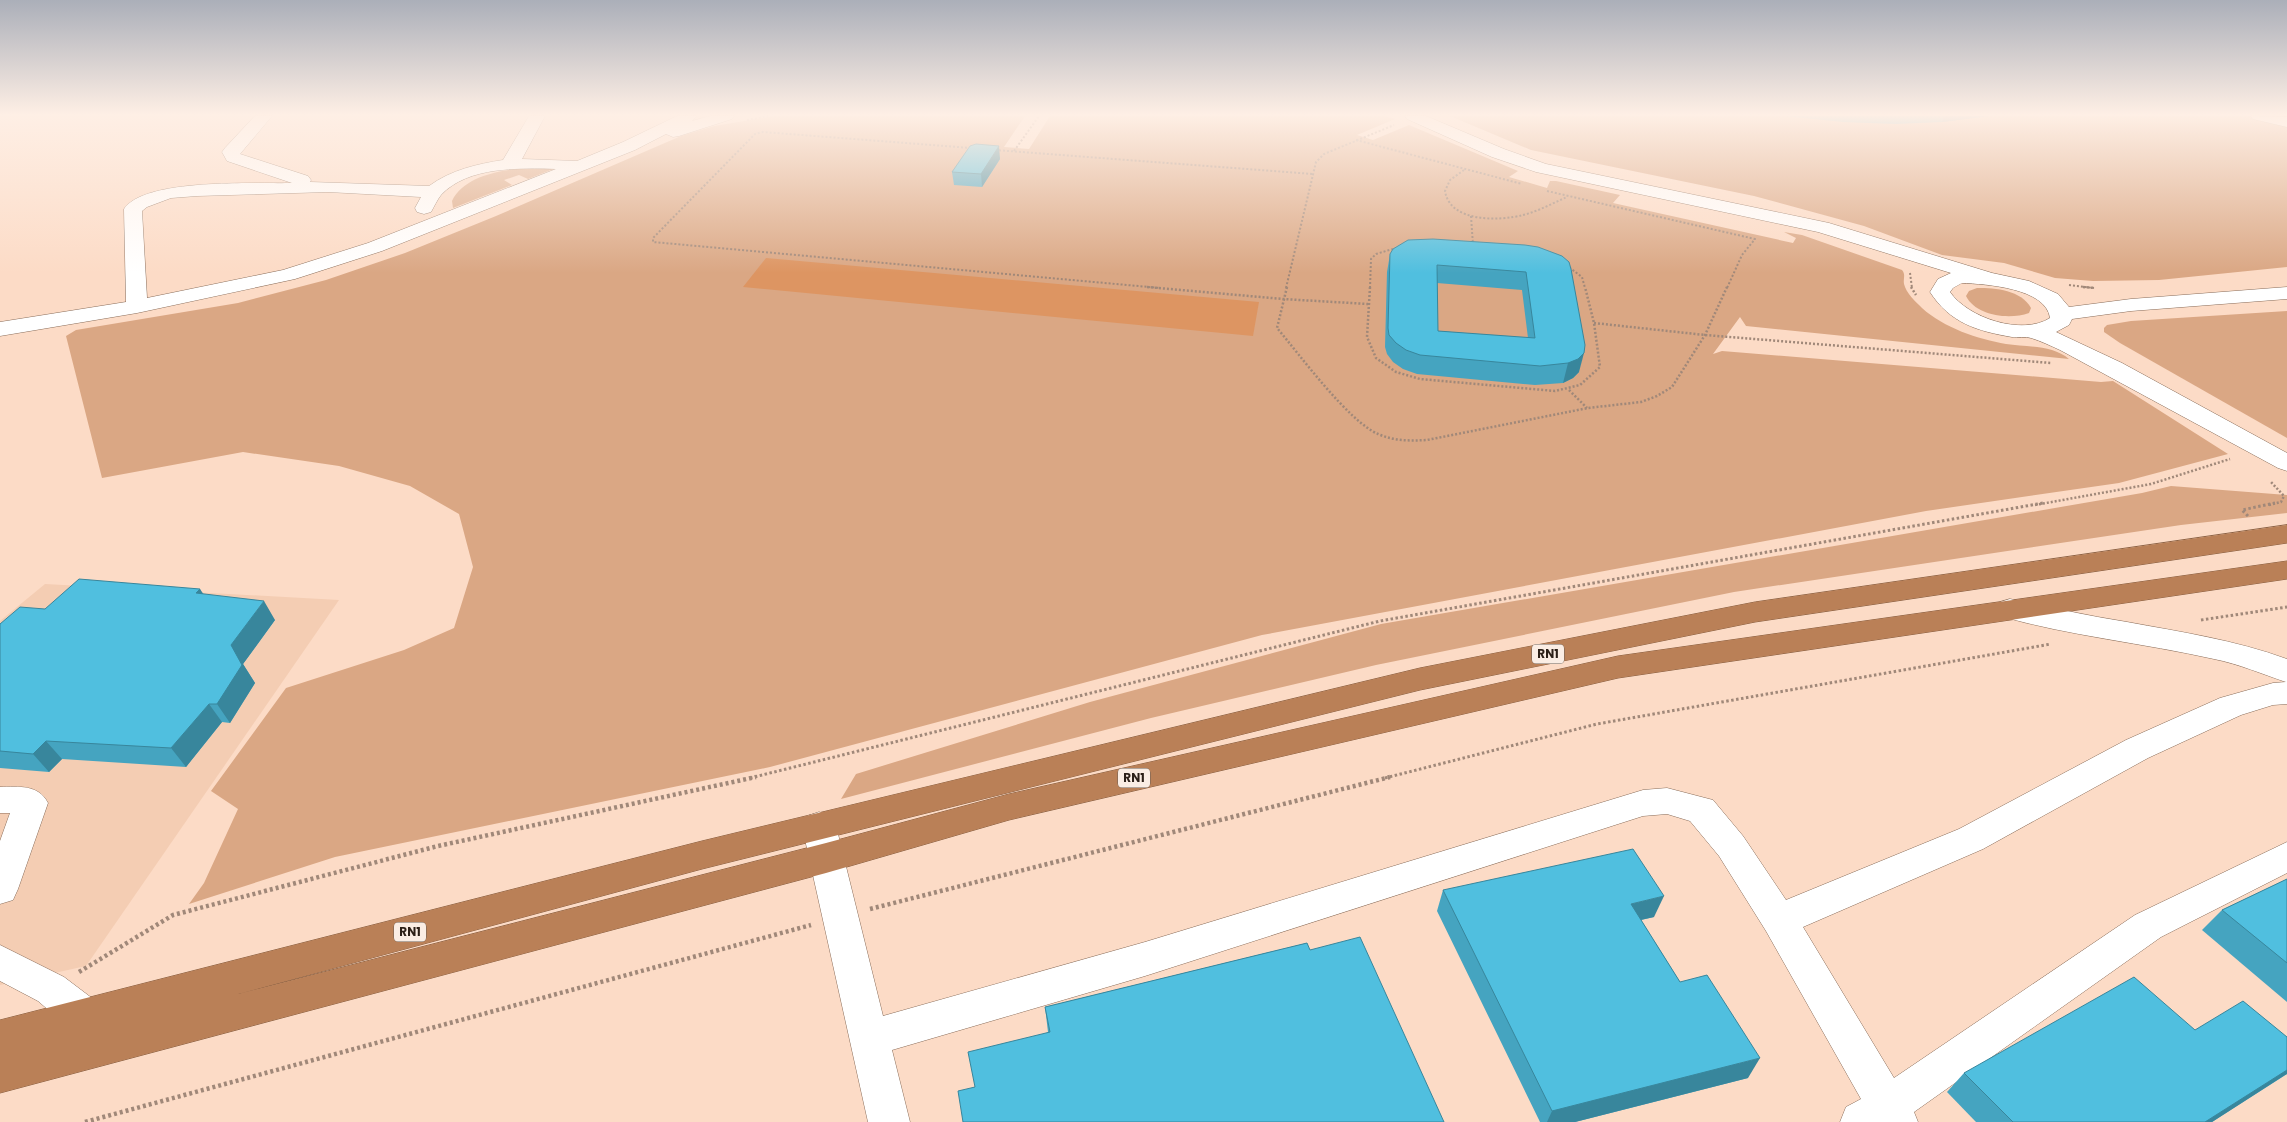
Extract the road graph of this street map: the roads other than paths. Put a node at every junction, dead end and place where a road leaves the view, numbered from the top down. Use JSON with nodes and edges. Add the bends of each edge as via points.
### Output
{"nodes":[{"id":1,"x":266,"y":168,"type":"edge"},
{"id":2,"x":493,"y":168,"type":"edge"},
{"id":3,"x":574,"y":168,"type":"edge"},
{"id":4,"x":1544,"y":168,"type":"edge"},
{"id":5,"x":328,"y":187,"type":"junction"},
{"id":6,"x":432,"y":192,"type":"junction"},
{"id":7,"x":1789,"y":221,"type":"junction"},
{"id":8,"x":430,"y":225,"type":"junction"},
{"id":9,"x":1984,"y":277,"type":"junction"},
{"id":10,"x":1942,"y":286,"type":"junction"},
{"id":11,"x":2027,"y":287,"type":"junction"},
{"id":12,"x":2287,"y":292,"type":"edge"},
{"id":13,"x":2162,"y":303,"type":"junction"},
{"id":14,"x":136,"y":306,"type":"junction"},
{"id":15,"x":2061,"y":317,"type":"junction"},
{"id":16,"x":0,"y":329,"type":"edge"},
{"id":17,"x":2033,"y":331,"type":"junction"},
{"id":18,"x":2188,"y":407,"type":"junction"},
{"id":19,"x":2265,"y":451,"type":"junction"},
{"id":20,"x":2287,"y":462,"type":"edge"},
{"id":21,"x":2278,"y":474,"type":"edge"},
{"id":22,"x":2279,"y":535,"type":"edge"},
{"id":23,"x":2287,"y":570,"type":"edge"},
{"id":24,"x":2010,"y":608,"type":"junction"},
{"id":25,"x":2287,"y":671,"type":"edge"},
{"id":26,"x":2287,"y":693,"type":"edge"},
{"id":27,"x":0,"y":800,"type":"edge"},
{"id":28,"x":823,"y":842,"type":"junction"},
{"id":29,"x":2287,"y":856,"type":"edge"},
{"id":30,"x":1,"y":880,"type":"edge"},
{"id":31,"x":1779,"y":920,"type":"junction"},
{"id":32,"x":0,"y":962,"type":"edge"},
{"id":33,"x":87,"y":1018,"type":"junction"},
{"id":34,"x":871,"y":1038,"type":"junction"},
{"id":35,"x":0,"y":1039,"type":"edge"},
{"id":36,"x":0,"y":1074,"type":"edge"},
{"id":37,"x":1882,"y":1116,"type":"edge"},
{"id":38,"x":889,"y":1122,"type":"edge"}],
"edges":[{"from":1,"to":5,"type":"street"},
{"from":2,"to":6,"type":"street","via":[[459,177]]},
{"from":3,"to":8,"type":"street"},
{"from":4,"to":7,"type":"street"},
{"from":5,"to":6,"type":"street"},
{"from":5,"to":14,"type":"street","via":[[169,193],[140,203],[133,210]]},
{"from":6,"to":8,"type":"street","via":[[423,212]]},
{"from":7,"to":9,"type":"street","via":[[1839,232]]},
{"from":7,"to":10,"type":"street","via":[[1890,257]]},
{"from":8,"to":14,"type":"street","via":[[288,275]]},
{"from":9,"to":10,"type":"street","via":[[1961,277]]},
{"from":9,"to":11,"type":"street"},
{"from":10,"to":17,"type":"street","via":[[1942,299],[1972,319],[2003,328]]},
{"from":11,"to":13,"type":"street"},
{"from":11,"to":15,"type":"street","via":[[2054,303]]},
{"from":12,"to":13,"type":"street"},
{"from":13,"to":15,"type":"street"},
{"from":14,"to":16,"type":"street"},
{"from":15,"to":17,"type":"street","via":[[2051,327]]},
{"from":15,"to":18,"type":"street","via":[[2082,336]]},
{"from":17,"to":18,"type":"street","via":[[2068,345]]},
{"from":18,"to":19,"type":"street"},
{"from":19,"to":20,"type":"street"},
{"from":19,"to":21,"type":"street"},
{"from":22,"to":28,"type":"highway","number":"RN1","via":[[1746,614],[1420,679]]},
{"from":23,"to":24,"type":"highway","number":"RN1"},
{"from":24,"to":25,"type":"street","via":[[2213,648]]},
{"from":24,"to":28,"type":"highway","number":"RN1","via":[[1618,667],[1009,807]]},
{"from":26,"to":31,"type":"street","via":[[2231,706],[2137,749],[1971,839]]},
{"from":27,"to":30,"type":"street","via":[[31,803]]},
{"from":28,"to":33,"type":"highway","number":"RN1","via":[[702,854]]},
{"from":28,"to":34,"type":"street"},
{"from":28,"to":36,"type":"highway","number":"RN1"},
{"from":29,"to":37,"type":"street","via":[[2148,926]]},
{"from":31,"to":34,"type":"street","via":[[1730,846],[1701,810],[1667,801],[1643,803],[1145,959]]},
{"from":31,"to":37,"type":"street"},
{"from":32,"to":33,"type":"street","via":[[51,989]]},
{"from":33,"to":35,"type":"highway","number":"RN1"},
{"from":34,"to":38,"type":"street"}]}
